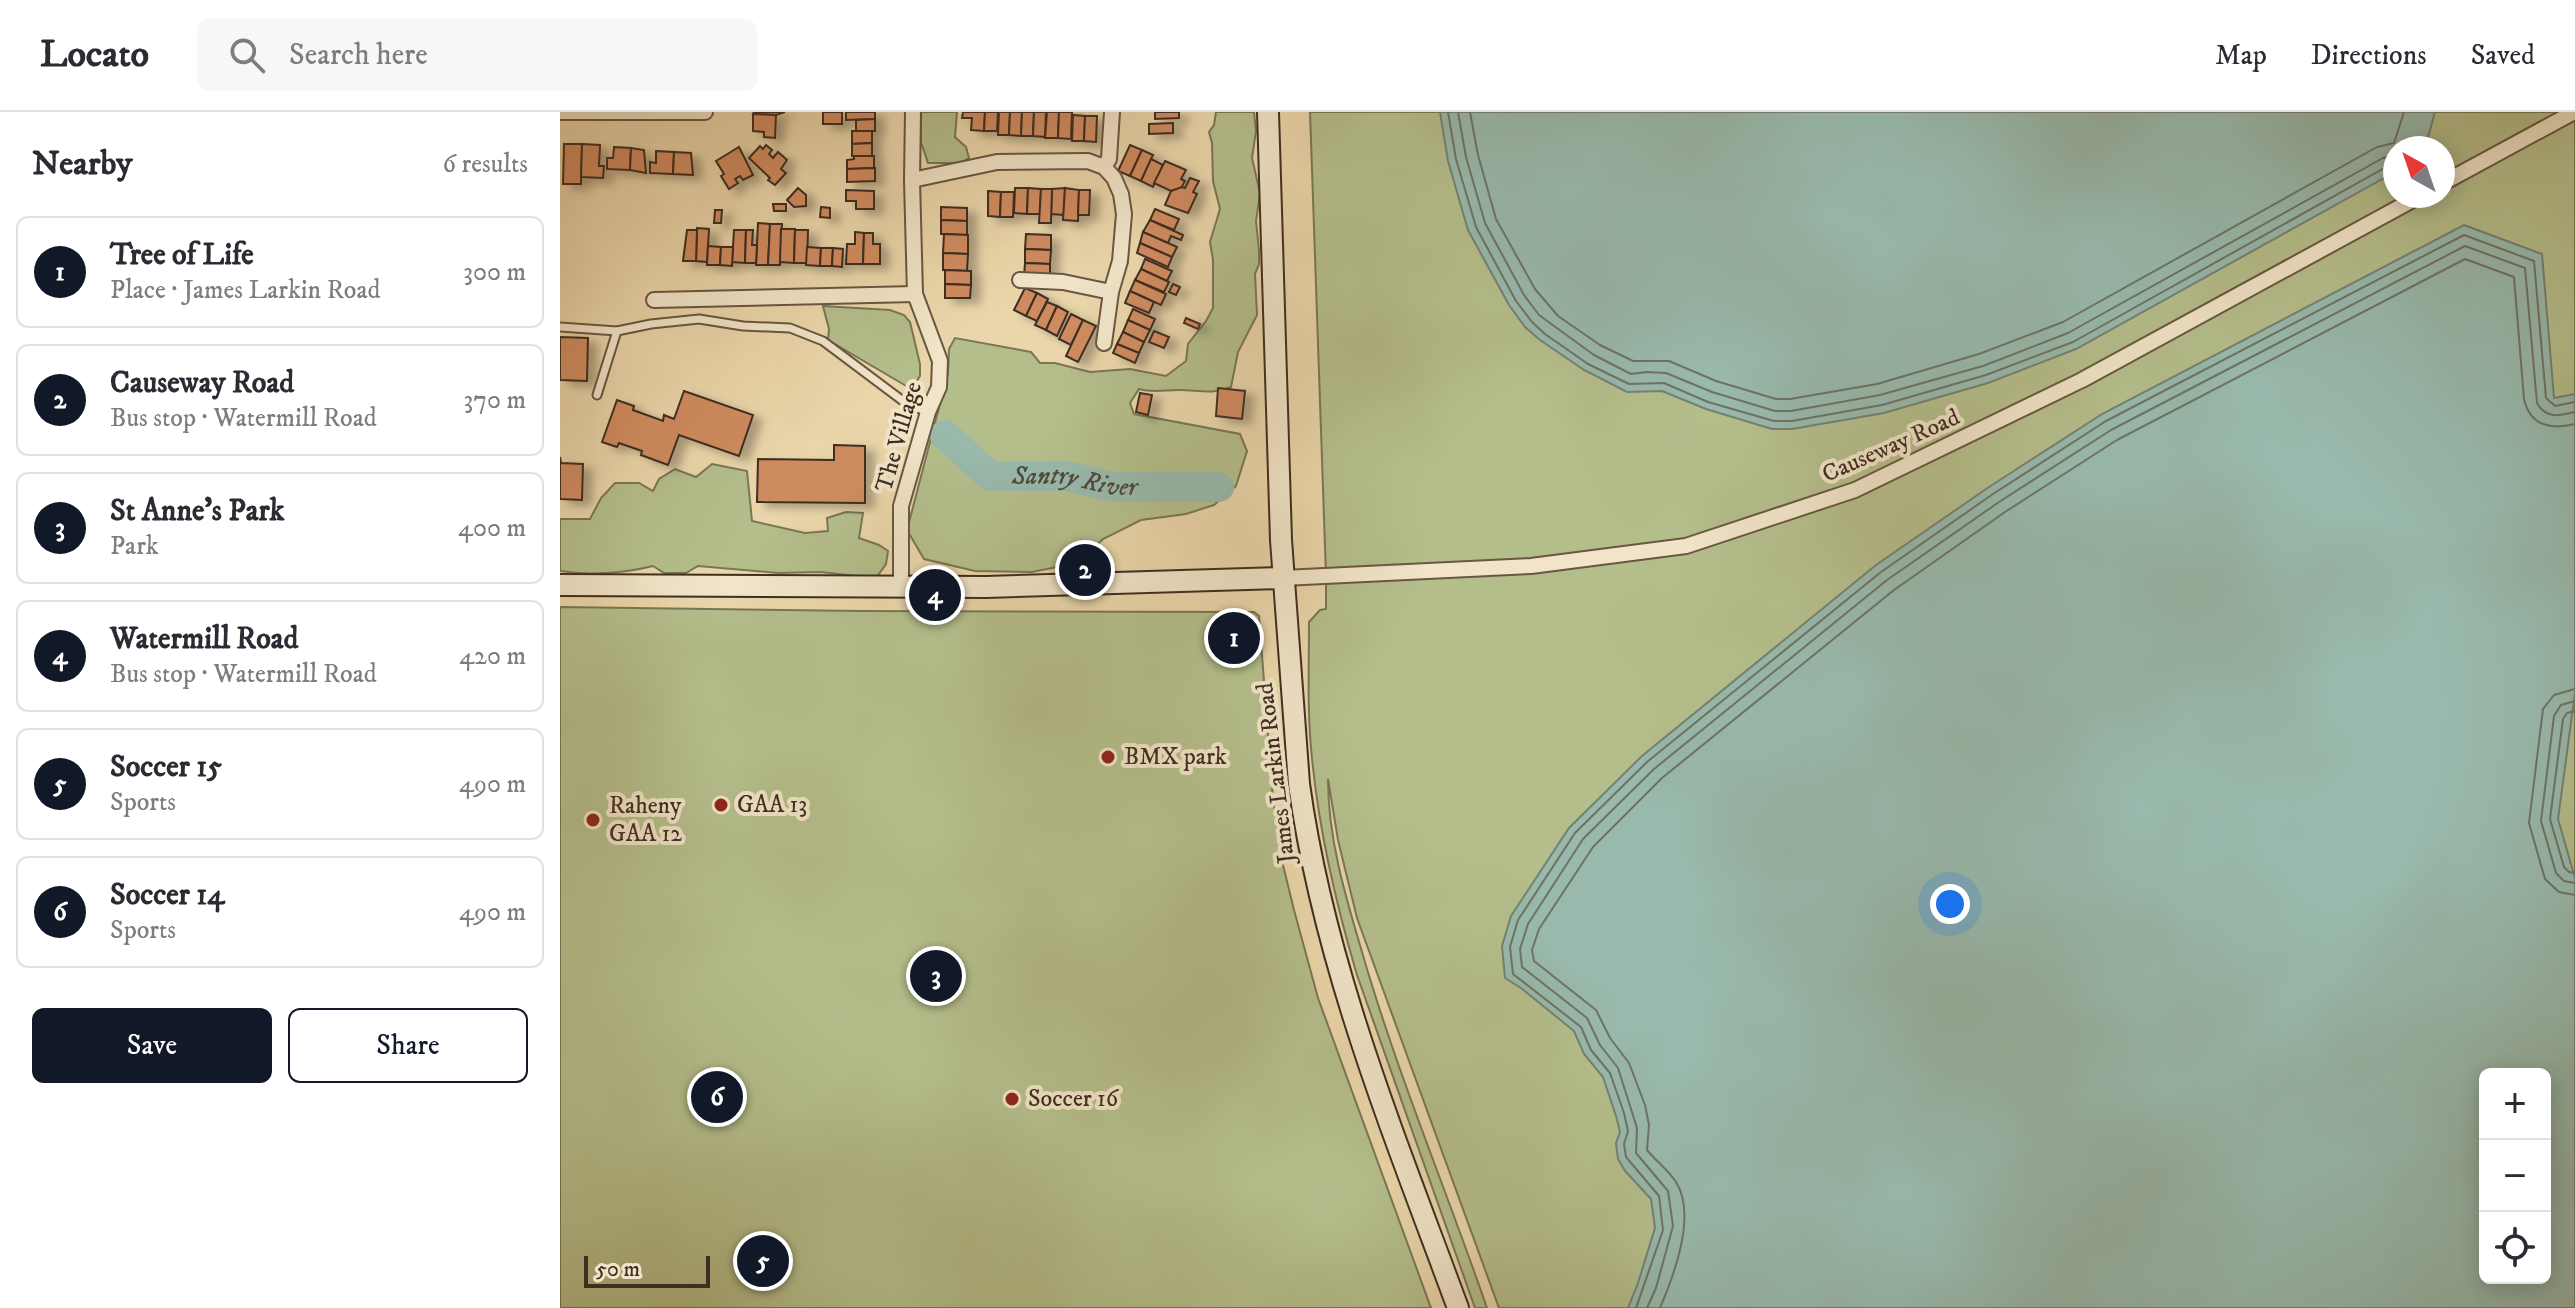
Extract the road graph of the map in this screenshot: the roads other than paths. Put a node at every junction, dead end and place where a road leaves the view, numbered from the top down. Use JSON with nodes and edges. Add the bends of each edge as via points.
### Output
{"nodes":[{"id":1,"x":560,"y":112,"type":"edge"},
{"id":2,"x":705,"y":112,"type":"edge"},
{"id":3,"x":913,"y":112,"type":"edge"},
{"id":4,"x":1112,"y":112,"type":"edge"},
{"id":5,"x":1268,"y":112,"type":"edge"},
{"id":6,"x":2574,"y":112,"type":"edge"},
{"id":7,"x":1104,"y":167,"type":"junction"},
{"id":8,"x":2455,"y":176,"type":"edge"},
{"id":9,"x":912,"y":180,"type":"junction"},
{"id":10,"x":2398,"y":208,"type":"edge"},
{"id":11,"x":1020,"y":280,"type":"dead end"},
{"id":12,"x":1111,"y":292,"type":"junction"},
{"id":13,"x":915,"y":294,"type":"junction"},
{"id":14,"x":654,"y":300,"type":"dead end"},
{"id":15,"x":560,"y":327,"type":"edge"},
{"id":16,"x":617,"y":331,"type":"junction"},
{"id":17,"x":1104,"y":343,"type":"dead end"},
{"id":18,"x":597,"y":395,"type":"dead end"},
{"id":19,"x":928,"y":412,"type":"junction"},
{"id":20,"x":1283,"y":578,"type":"junction"},
{"id":21,"x":560,"y":585,"type":"edge"},
{"id":22,"x":901,"y":587,"type":"junction"},
{"id":23,"x":1458,"y":1308,"type":"edge"}],
"edges":[{"from":1,"to":2,"type":"street"},
{"from":3,"to":9,"type":"street","name":"The Village"},
{"from":4,"to":7,"type":"street"},
{"from":5,"to":20,"type":"main road","name":"James Larkin Road"},
{"from":6,"to":8,"type":"street"},
{"from":7,"to":9,"type":"street","via":[[1088,161],[997,162]]},
{"from":7,"to":12,"type":"street","via":[[1121,194],[1124,214]]},
{"from":9,"to":13,"type":"street","name":"The Village"},
{"from":10,"to":20,"type":"street","name":"Causeway Road","via":[[2082,380],[1855,490],[1686,546],[1531,566]]},
{"from":11,"to":12,"type":"street"},
{"from":12,"to":17,"type":"street"},
{"from":13,"to":14,"type":"street"},
{"from":13,"to":19,"type":"street","name":"The Village","via":[[940,361],[939,387]]},
{"from":15,"to":16,"type":"lane"},
{"from":16,"to":18,"type":"lane"},
{"from":16,"to":19,"type":"lane","via":[[699,319],[790,328],[823,341],[907,404]]},
{"from":19,"to":22,"type":"street","name":"The Village","via":[[901,506]]},
{"from":20,"to":22,"type":"main road"},
{"from":20,"to":23,"type":"main road","name":"James Larkin Road","via":[[1299,784],[1324,919],[1393,1133]]},
{"from":21,"to":22,"type":"main road"}]}
